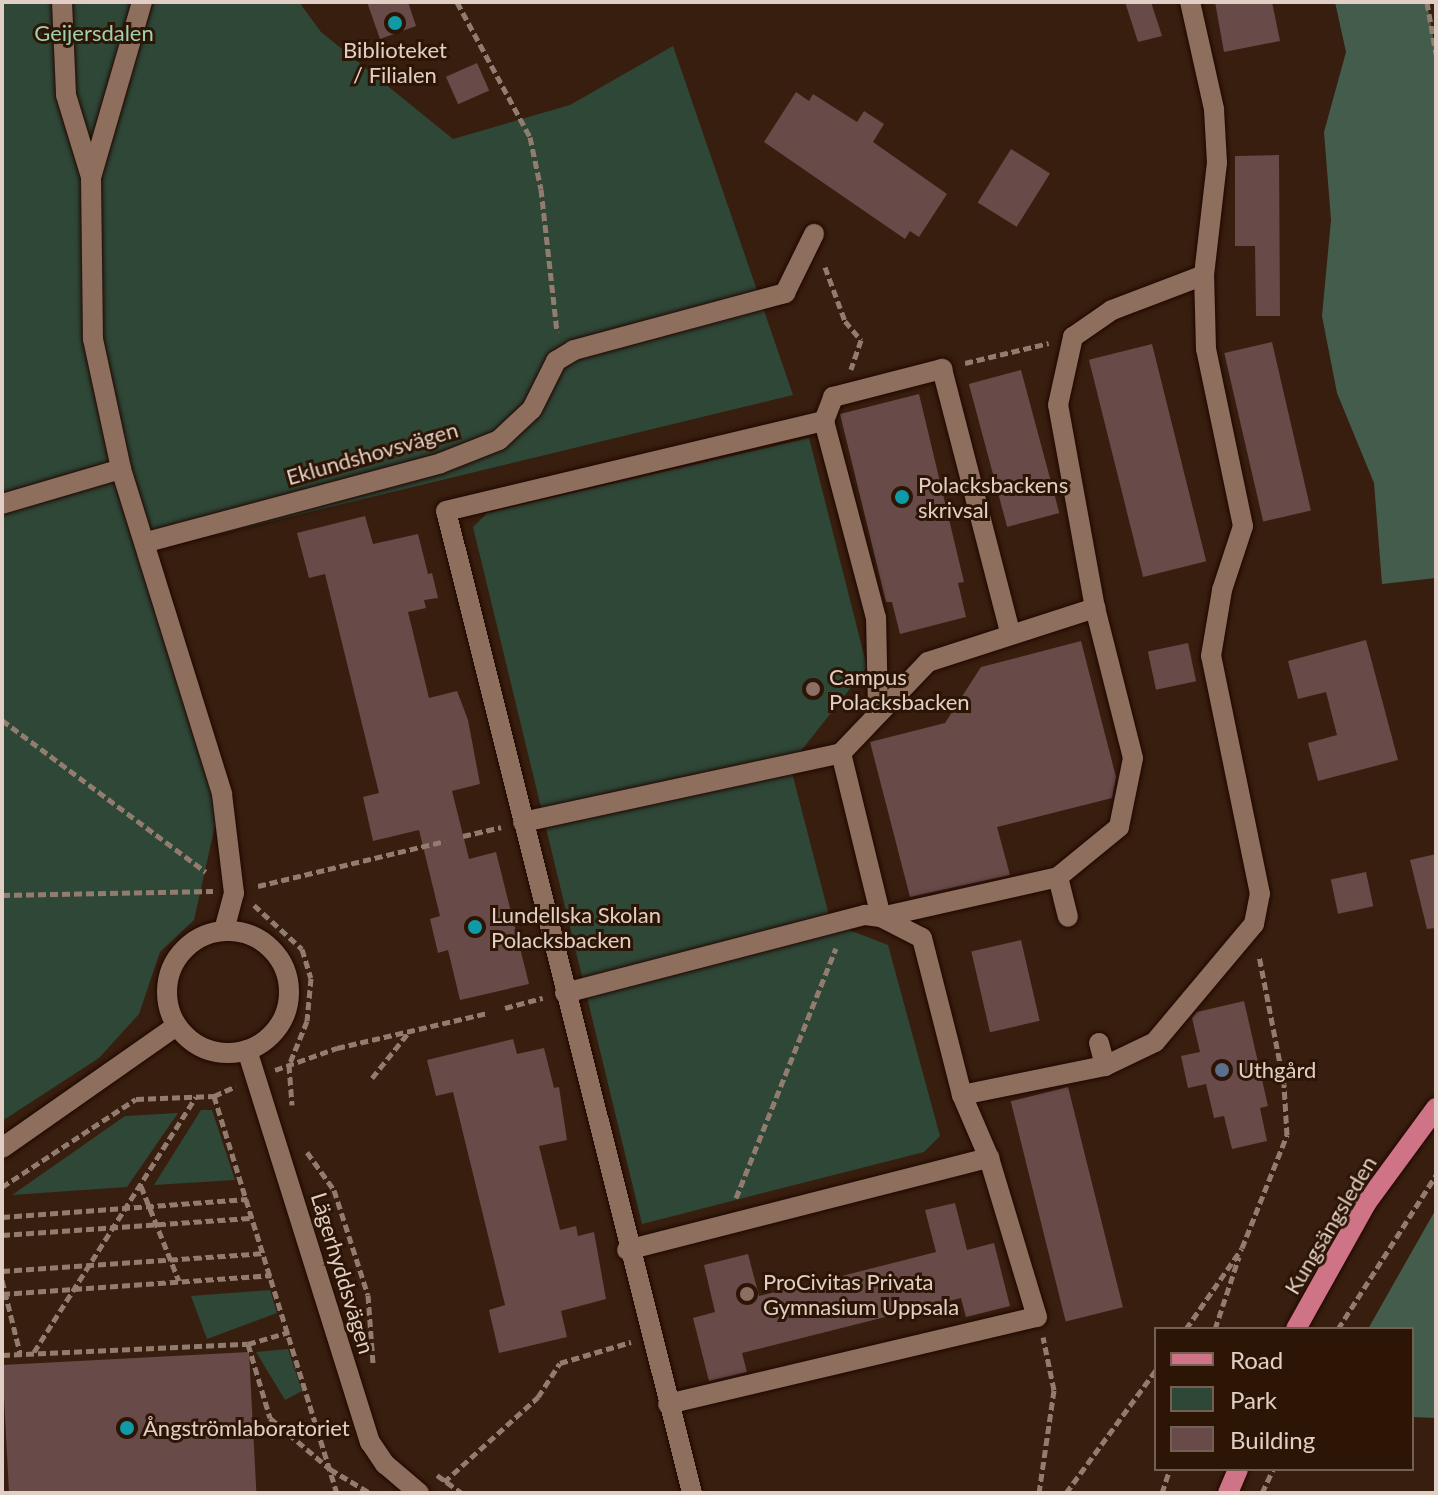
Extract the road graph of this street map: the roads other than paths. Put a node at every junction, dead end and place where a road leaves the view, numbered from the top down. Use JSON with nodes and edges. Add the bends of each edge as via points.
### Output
{"nodes":[{"id":1,"x":62,"y":2,"type":"edge"},
{"id":2,"x":142,"y":2,"type":"edge"},
{"id":3,"x":1190,"y":2,"type":"edge"},
{"id":4,"x":91,"y":177,"type":"junction"},
{"id":5,"x":814,"y":234,"type":"road end"},
{"id":6,"x":1204,"y":275,"type":"junction"},
{"id":7,"x":824,"y":421,"type":"junction"},
{"id":8,"x":121,"y":469,"type":"junction"},
{"id":9,"x":2,"y":504,"type":"edge"},
{"id":10,"x":147,"y":542,"type":"junction"},
{"id":11,"x":1095,"y":608,"type":"junction"},
{"id":12,"x":1010,"y":632,"type":"junction"},
{"id":13,"x":878,"y":711,"type":"junction"},
{"id":14,"x":841,"y":753,"type":"junction"},
{"id":15,"x":523,"y":822,"type":"junction"},
{"id":16,"x":1058,"y":877,"type":"junction"},
{"id":17,"x":881,"y":917,"type":"junction"},
{"id":18,"x":1068,"y":917,"type":"dead end"},
{"id":19,"x":224,"y":931,"type":"junction"},
{"id":20,"x":565,"y":993,"type":"junction"},
{"id":21,"x":176,"y":1026,"type":"junction"},
{"id":22,"x":1099,"y":1043,"type":"dead end"},
{"id":23,"x":247,"y":1050,"type":"junction"},
{"id":24,"x":1105,"y":1066,"type":"junction"},
{"id":25,"x":962,"y":1095,"type":"junction"},
{"id":26,"x":1436,"y":1108,"type":"edge"},
{"id":27,"x":2,"y":1148,"type":"edge"},
{"id":28,"x":989,"y":1158,"type":"junction"},
{"id":29,"x":627,"y":1250,"type":"junction"},
{"id":30,"x":1297,"y":1327,"type":"edge"},
{"id":31,"x":668,"y":1404,"type":"junction"},
{"id":32,"x":1237,"y":1471,"type":"edge"},
{"id":33,"x":429,"y":1490,"type":"edge"},
{"id":34,"x":692,"y":1493,"type":"edge"},
{"id":35,"x":1228,"y":1493,"type":"edge"}],
"edges":[{"from":1,"to":4,"type":"street","via":[[66,95]]},
{"from":2,"to":4,"type":"street"},
{"from":3,"to":6,"type":"street","via":[[1214,109],[1217,163]]},
{"from":4,"to":8,"type":"street","via":[[93,339]]},
{"from":5,"to":10,"type":"street","name":"Eklundshovsvägen","via":[[785,293],[574,350],[556,361],[532,409],[499,440],[441,463]]},
{"from":6,"to":11,"type":"street","via":[[1112,310],[1073,337],[1058,405]]},
{"from":6,"to":24,"type":"street","via":[[1206,349],[1243,526],[1222,590],[1211,656],[1260,894],[1254,924],[1155,1042]]},
{"from":7,"to":12,"type":"street","via":[[833,397],[942,369]]},
{"from":7,"to":13,"type":"street","via":[[876,618]]},
{"from":7,"to":15,"type":"street","via":[[446,511]]},
{"from":8,"to":9,"type":"street"},
{"from":8,"to":10,"type":"street"},
{"from":10,"to":19,"type":"street","via":[[222,794],[234,893]]},
{"from":11,"to":12,"type":"street"},
{"from":11,"to":16,"type":"street","via":[[1133,758],[1119,827]]},
{"from":12,"to":13,"type":"street","via":[[928,662]]},
{"from":13,"to":14,"type":"street"},
{"from":14,"to":15,"type":"street"},
{"from":14,"to":17,"type":"street"},
{"from":15,"to":20,"type":"street"},
{"from":16,"to":17,"type":"street"},
{"from":16,"to":18,"type":"street"},
{"from":17,"to":20,"type":"street","via":[[865,915]]},
{"from":17,"to":25,"type":"street","via":[[922,938]]},
{"from":19,"to":21,"type":"street","via":[[202,937],[175,962],[168,1004]]},
{"from":19,"to":23,"type":"street","via":[[253,936],[271,948],[289,983],[281,1023]]},
{"from":20,"to":29,"type":"street"},
{"from":21,"to":23,"type":"street","via":[[206,1049]]},
{"from":21,"to":27,"type":"street"},
{"from":22,"to":24,"type":"street"},
{"from":23,"to":33,"type":"street","name":"Lägerhyddsvägen","via":[[370,1442],[385,1464]]},
{"from":24,"to":25,"type":"street"},
{"from":25,"to":28,"type":"street"},
{"from":26,"to":30,"type":"main road","name":"Kungsängsleden","via":[[1367,1202]]},
{"from":28,"to":29,"type":"street"},
{"from":28,"to":31,"type":"street","via":[[1037,1317]]},
{"from":29,"to":31,"type":"street"},
{"from":31,"to":34,"type":"street"},
{"from":32,"to":35,"type":"main road"}]}
